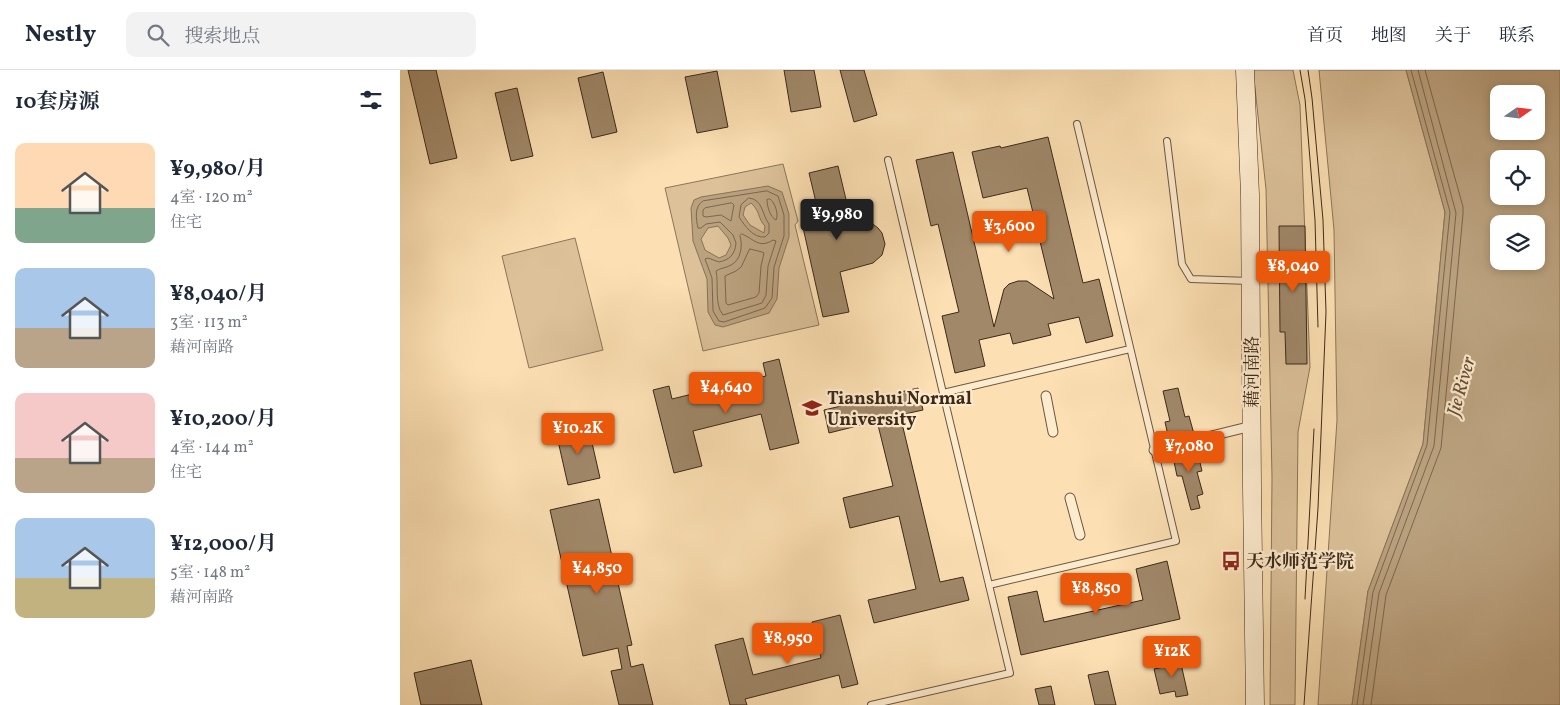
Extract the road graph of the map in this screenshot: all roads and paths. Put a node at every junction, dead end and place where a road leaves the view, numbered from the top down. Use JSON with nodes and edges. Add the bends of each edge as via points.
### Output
{"nodes":[{"id":1,"x":1245,"y":70,"type":"edge"},
{"id":2,"x":1077,"y":124,"type":"dead end"},
{"id":3,"x":1167,"y":141,"type":"dead end"},
{"id":4,"x":888,"y":160,"type":"dead end"},
{"id":5,"x":1251,"y":281,"type":"junction"},
{"id":6,"x":1130,"y":349,"type":"junction"},
{"id":7,"x":943,"y":393,"type":"junction"},
{"id":8,"x":1046,"y":396,"type":"dead end"},
{"id":9,"x":1252,"y":426,"type":"junction"},
{"id":10,"x":1053,"y":432,"type":"dead end"},
{"id":11,"x":1154,"y":450,"type":"junction"},
{"id":12,"x":1070,"y":498,"type":"dead end"},
{"id":13,"x":1080,"y":535,"type":"dead end"},
{"id":14,"x":989,"y":585,"type":"junction"},
{"id":15,"x":871,"y":705,"type":"edge"},
{"id":16,"x":1255,"y":705,"type":"edge"}],
"edges":[{"from":1,"to":5,"type":"main road","name":"藉河南路"},
{"from":2,"to":6,"type":"lane"},
{"from":3,"to":5,"type":"lane","via":[[1182,264],[1186,272],[1191,280]]},
{"from":4,"to":7,"type":"lane"},
{"from":5,"to":9,"type":"main road","name":"藉河南路"},
{"from":6,"to":7,"type":"lane"},
{"from":6,"to":11,"type":"lane"},
{"from":7,"to":14,"type":"lane"},
{"from":8,"to":10,"type":"street"},
{"from":9,"to":11,"type":"street"},
{"from":9,"to":16,"type":"main road","name":"藉河南路"},
{"from":11,"to":14,"type":"lane","via":[[1176,541]]},
{"from":12,"to":13,"type":"street"},
{"from":14,"to":15,"type":"lane","via":[[1010,673]]}]}
